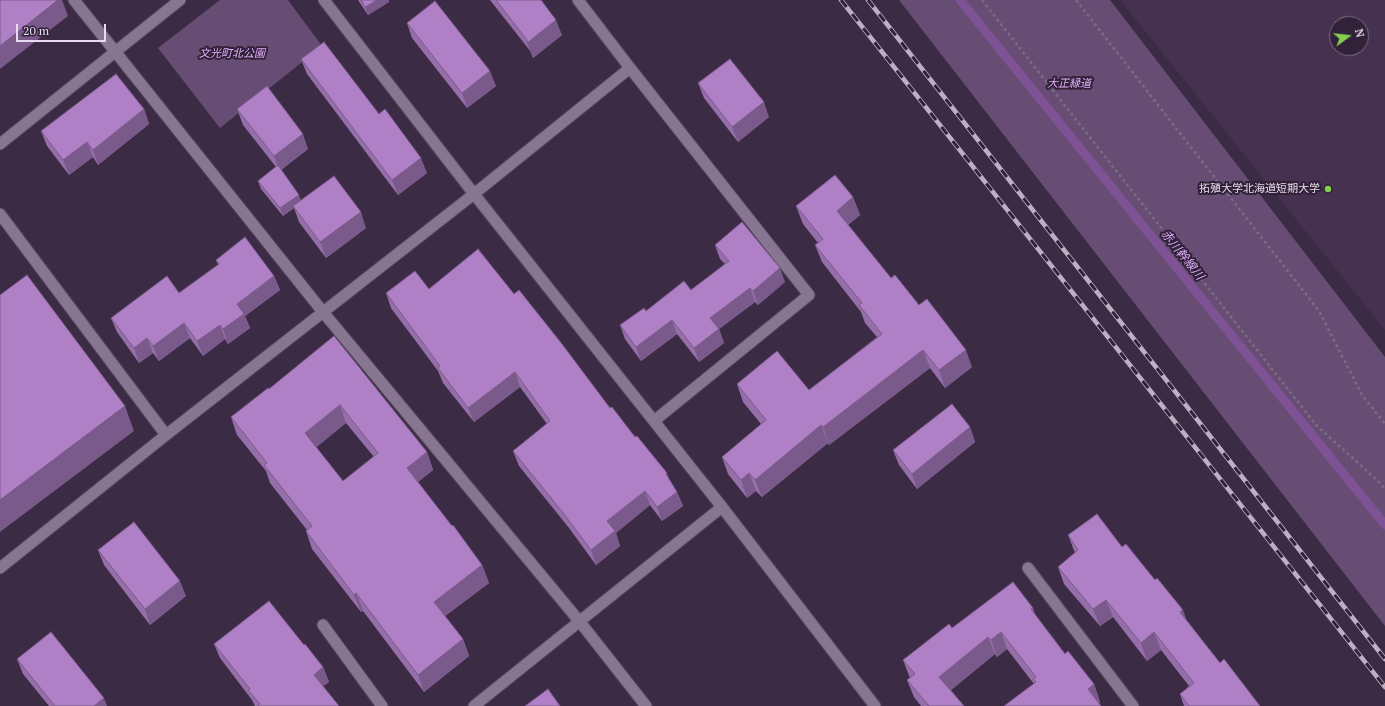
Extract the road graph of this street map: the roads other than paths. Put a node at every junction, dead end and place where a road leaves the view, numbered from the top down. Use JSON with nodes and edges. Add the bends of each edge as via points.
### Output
{"nodes":[{"id":1,"x":74,"y":0,"type":"edge"},
{"id":2,"x":180,"y":0,"type":"edge"},
{"id":3,"x":324,"y":0,"type":"edge"},
{"id":4,"x":578,"y":0,"type":"edge"},
{"id":5,"x":115,"y":53,"type":"junction"},
{"id":6,"x":630,"y":68,"type":"junction"},
{"id":7,"x":0,"y":144,"type":"edge"},
{"id":8,"x":474,"y":194,"type":"junction"},
{"id":9,"x":0,"y":214,"type":"edge"},
{"id":10,"x":323,"y":312,"type":"junction"},
{"id":11,"x":654,"y":421,"type":"junction"},
{"id":12,"x":166,"y":435,"type":"junction"},
{"id":13,"x":722,"y":507,"type":"junction"},
{"id":14,"x":0,"y":568,"type":"edge"},
{"id":15,"x":1028,"y":568,"type":"dead end"},
{"id":16,"x":580,"y":622,"type":"junction"},
{"id":17,"x":323,"y":625,"type":"dead end"},
{"id":18,"x":382,"y":706,"type":"edge"},
{"id":19,"x":474,"y":706,"type":"edge"},
{"id":20,"x":646,"y":706,"type":"edge"},
{"id":21,"x":875,"y":706,"type":"edge"},
{"id":22,"x":1133,"y":706,"type":"edge"}],
"edges":[{"from":1,"to":5,"type":"street"},
{"from":2,"to":5,"type":"street"},
{"from":3,"to":8,"type":"street"},
{"from":4,"to":6,"type":"street"},
{"from":5,"to":7,"type":"street"},
{"from":5,"to":10,"type":"street"},
{"from":6,"to":8,"type":"street"},
{"from":6,"to":11,"type":"street","via":[[809,295]]},
{"from":8,"to":10,"type":"street"},
{"from":8,"to":11,"type":"street"},
{"from":9,"to":12,"type":"street"},
{"from":10,"to":12,"type":"street"},
{"from":10,"to":16,"type":"street"},
{"from":11,"to":13,"type":"street"},
{"from":12,"to":14,"type":"street"},
{"from":13,"to":16,"type":"street"},
{"from":13,"to":21,"type":"street"},
{"from":15,"to":22,"type":"street"},
{"from":16,"to":19,"type":"street"},
{"from":16,"to":20,"type":"street"},
{"from":17,"to":18,"type":"street"}]}
